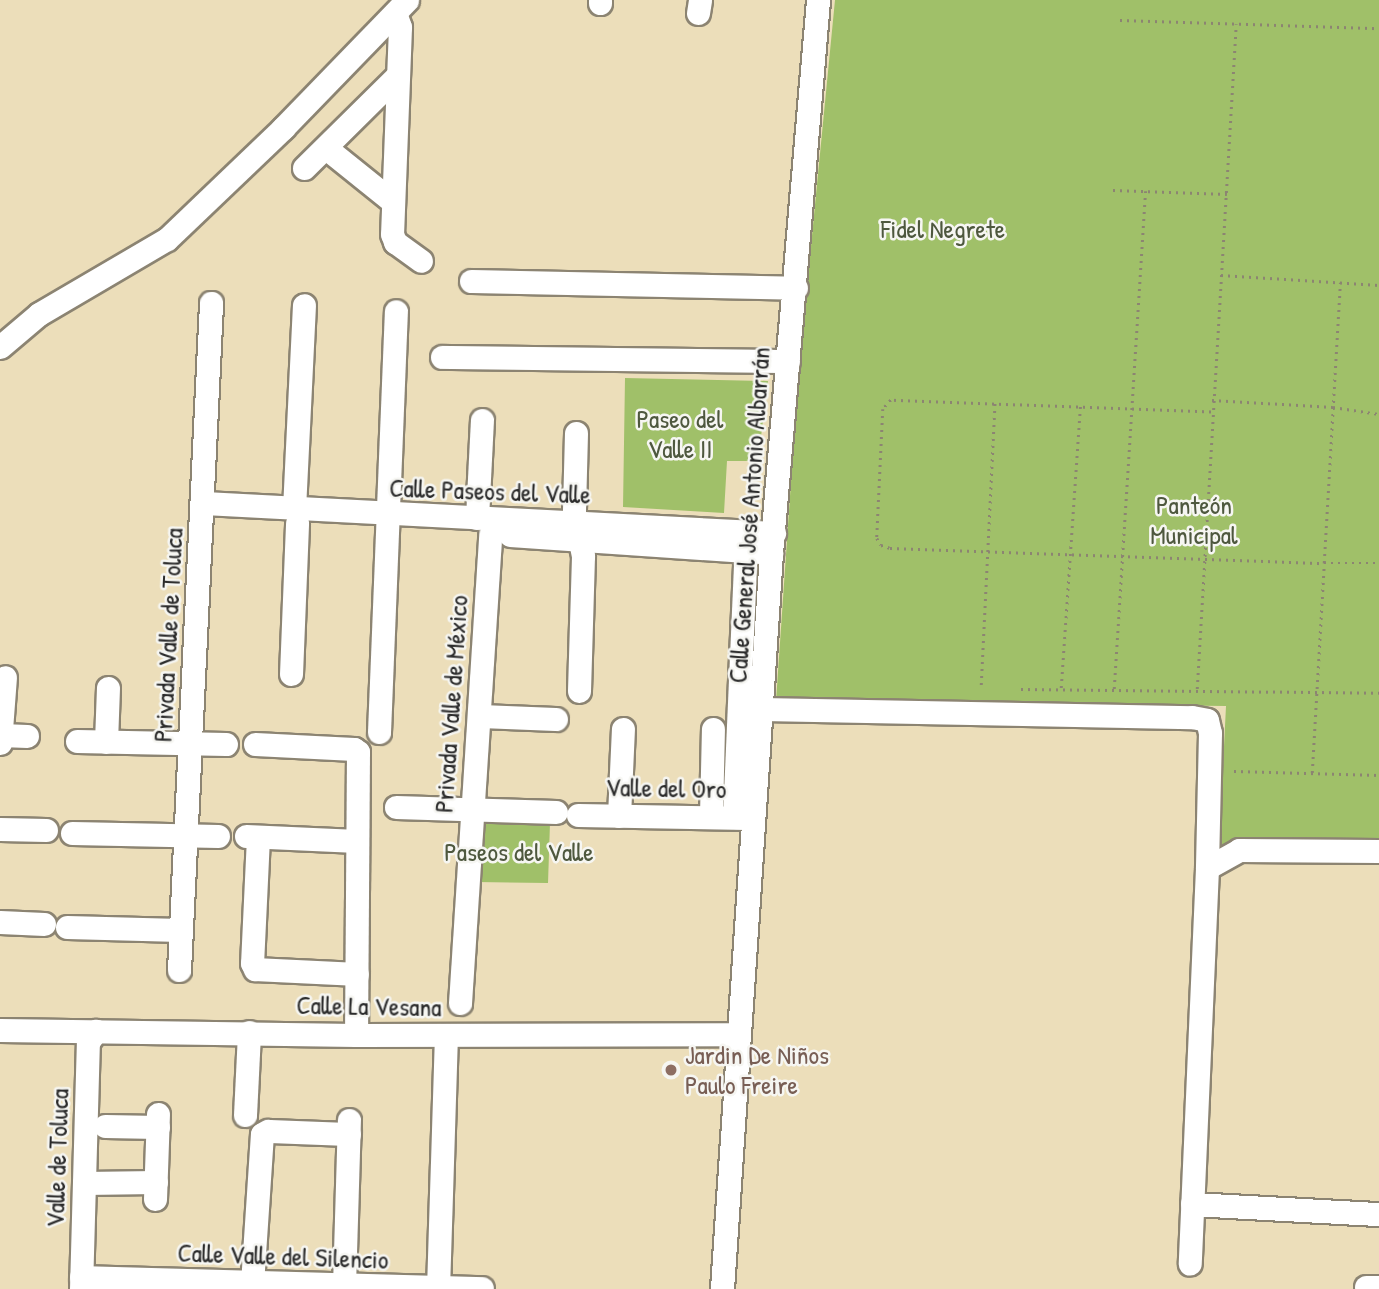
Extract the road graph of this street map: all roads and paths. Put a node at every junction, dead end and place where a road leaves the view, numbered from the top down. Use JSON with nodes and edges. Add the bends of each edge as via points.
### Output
{"nodes":[{"id":1,"x":818,"y":0,"type":"edge"},
{"id":2,"x":401,"y":7,"type":"edge"},
{"id":3,"x":1120,"y":20,"type":"dead end"},
{"id":4,"x":1236,"y":24,"type":"junction"},
{"id":5,"x":1379,"y":28,"type":"edge"},
{"id":6,"x":397,"y":76,"type":"junction"},
{"id":7,"x":326,"y":148,"type":"junction"},
{"id":8,"x":304,"y":169,"type":"dead end"},
{"id":9,"x":1113,"y":190,"type":"dead end"},
{"id":10,"x":1145,"y":191,"type":"junction"},
{"id":11,"x":1227,"y":194,"type":"junction"},
{"id":12,"x":392,"y":201,"type":"junction"},
{"id":13,"x":421,"y":261,"type":"dead end"},
{"id":14,"x":1221,"y":275,"type":"junction"},
{"id":15,"x":471,"y":282,"type":"dead end"},
{"id":16,"x":1340,"y":282,"type":"junction"},
{"id":17,"x":1379,"y":285,"type":"edge"},
{"id":18,"x":796,"y":288,"type":"junction"},
{"id":19,"x":211,"y":303,"type":"dead end"},
{"id":20,"x":304,"y":304,"type":"dead end"},
{"id":21,"x":396,"y":311,"type":"dead end"},
{"id":22,"x":0,"y":347,"type":"edge"},
{"id":23,"x":442,"y":357,"type":"dead end"},
{"id":24,"x":788,"y":361,"type":"junction"},
{"id":25,"x":1212,"y":400,"type":"junction"},
{"id":26,"x":995,"y":404,"type":"junction"},
{"id":27,"x":1080,"y":407,"type":"junction"},
{"id":28,"x":1333,"y":407,"type":"junction"},
{"id":29,"x":1132,"y":409,"type":"junction"},
{"id":30,"x":1211,"y":412,"type":"junction"},
{"id":31,"x":1379,"y":414,"type":"edge"},
{"id":32,"x":482,"y":420,"type":"dead end"},
{"id":33,"x":576,"y":433,"type":"dead end"},
{"id":34,"x":203,"y":511,"type":"junction"},
{"id":35,"x":296,"y":516,"type":"junction"},
{"id":36,"x":387,"y":522,"type":"junction"},
{"id":37,"x":483,"y":526,"type":"junction"},
{"id":38,"x":579,"y":531,"type":"junction"},
{"id":39,"x":746,"y":541,"type":"junction"},
{"id":40,"x":773,"y":543,"type":"junction"},
{"id":41,"x":988,"y":552,"type":"junction"},
{"id":42,"x":1069,"y":555,"type":"junction"},
{"id":43,"x":1122,"y":557,"type":"junction"},
{"id":44,"x":1203,"y":560,"type":"junction"},
{"id":45,"x":1324,"y":563,"type":"junction"},
{"id":46,"x":1379,"y":563,"type":"edge"},
{"id":47,"x":291,"y":674,"type":"dead end"},
{"id":48,"x":5,"y":677,"type":"dead end"},
{"id":49,"x":981,"y":685,"type":"dead end"},
{"id":50,"x":108,"y":688,"type":"dead end"},
{"id":51,"x":1061,"y":688,"type":"junction"},
{"id":52,"x":1021,"y":689,"type":"dead end"},
{"id":53,"x":1114,"y":689,"type":"junction"},
{"id":54,"x":1197,"y":689,"type":"junction"},
{"id":55,"x":579,"y":691,"type":"dead end"},
{"id":56,"x":1317,"y":691,"type":"junction"},
{"id":57,"x":1379,"y":693,"type":"edge"},
{"id":58,"x":762,"y":709,"type":"junction"},
{"id":59,"x":480,"y":716,"type":"junction"},
{"id":60,"x":556,"y":719,"type":"dead end"},
{"id":61,"x":623,"y":729,"type":"dead end"},
{"id":62,"x":713,"y":729,"type":"dead end"},
{"id":63,"x":379,"y":732,"type":"dead end"},
{"id":64,"x":1,"y":736,"type":"edge"},
{"id":65,"x":27,"y":736,"type":"dead end"},
{"id":66,"x":77,"y":741,"type":"dead end"},
{"id":67,"x":106,"y":742,"type":"junction"},
{"id":68,"x":0,"y":743,"type":"edge"},
{"id":69,"x":190,"y":743,"type":"junction"},
{"id":70,"x":226,"y":744,"type":"dead end"},
{"id":71,"x":255,"y":744,"type":"dead end"},
{"id":72,"x":1234,"y":771,"type":"dead end"},
{"id":73,"x":1312,"y":772,"type":"junction"},
{"id":74,"x":1379,"y":775,"type":"edge"},
{"id":75,"x":396,"y":807,"type":"dead end"},
{"id":76,"x":473,"y":810,"type":"junction"},
{"id":77,"x":619,"y":816,"type":"junction"},
{"id":78,"x":733,"y":817,"type":"junction"},
{"id":79,"x":0,"y":829,"type":"edge"},
{"id":80,"x":46,"y":830,"type":"dead end"},
{"id":81,"x":72,"y":833,"type":"dead end"},
{"id":82,"x":184,"y":836,"type":"junction"},
{"id":83,"x":219,"y":836,"type":"dead end"},
{"id":84,"x":357,"y":841,"type":"junction"},
{"id":85,"x":1379,"y":851,"type":"edge"},
{"id":86,"x":1207,"y":869,"type":"junction"},
{"id":87,"x":0,"y":922,"type":"edge"},
{"id":88,"x":44,"y":924,"type":"dead end"},
{"id":89,"x":67,"y":927,"type":"dead end"},
{"id":90,"x":180,"y":930,"type":"junction"},
{"id":91,"x":178,"y":970,"type":"dead end"},
{"id":92,"x":357,"y":974,"type":"junction"},
{"id":93,"x":460,"y":1003,"type":"dead end"},
{"id":94,"x":0,"y":1030,"type":"edge"},
{"id":95,"x":96,"y":1031,"type":"junction"},
{"id":96,"x":249,"y":1032,"type":"junction"},
{"id":97,"x":738,"y":1034,"type":"junction"},
{"id":98,"x":356,"y":1035,"type":"junction"},
{"id":99,"x":446,"y":1035,"type":"junction"},
{"id":100,"x":245,"y":1115,"type":"dead end"},
{"id":101,"x":105,"y":1126,"type":"dead end"},
{"id":102,"x":84,"y":1183,"type":"junction"},
{"id":103,"x":1192,"y":1204,"type":"junction"},
{"id":104,"x":1379,"y":1214,"type":"edge"},
{"id":105,"x":1189,"y":1264,"type":"dead end"},
{"id":106,"x":81,"y":1283,"type":"edge"},
{"id":107,"x":244,"y":1285,"type":"edge"},
{"id":108,"x":344,"y":1286,"type":"junction"},
{"id":109,"x":438,"y":1288,"type":"edge"},
{"id":110,"x":482,"y":1288,"type":"edge"},
{"id":111,"x":722,"y":1289,"type":"edge"}],
"edges":[{"from":1,"to":18,"type":"street","name":"Calle General José Antonio Albarrán"},
{"from":2,"to":6,"type":"street"},
{"from":2,"to":22,"type":"street","via":[[284,128],[167,239],[39,314]]},
{"from":3,"to":4,"type":"path"},
{"from":4,"to":5,"type":"path"},
{"from":4,"to":11,"type":"path"},
{"from":6,"to":7,"type":"street"},
{"from":6,"to":12,"type":"street"},
{"from":7,"to":8,"type":"street"},
{"from":7,"to":12,"type":"street"},
{"from":9,"to":10,"type":"path"},
{"from":10,"to":11,"type":"path"},
{"from":10,"to":29,"type":"path"},
{"from":11,"to":14,"type":"path"},
{"from":12,"to":13,"type":"street","via":[[393,238]]},
{"from":14,"to":16,"type":"path"},
{"from":14,"to":25,"type":"path"},
{"from":15,"to":18,"type":"street"},
{"from":16,"to":17,"type":"path"},
{"from":16,"to":28,"type":"path"},
{"from":18,"to":24,"type":"street","name":"Calle General José Antonio Albarrán"},
{"from":19,"to":34,"type":"street","name":"Privada Valle de Toluca"},
{"from":20,"to":35,"type":"street"},
{"from":21,"to":36,"type":"street"},
{"from":23,"to":24,"type":"street"},
{"from":24,"to":40,"type":"street","name":"Calle General José Antonio Albarrán"},
{"from":25,"to":28,"type":"path"},
{"from":25,"to":30,"type":"path"},
{"from":26,"to":27,"type":"path"},
{"from":26,"to":41,"type":"path"},
{"from":26,"to":41,"type":"path","via":[[898,400],[884,405],[877,532],[885,547]]},
{"from":27,"to":29,"type":"path"},
{"from":27,"to":42,"type":"path"},
{"from":28,"to":31,"type":"path"},
{"from":28,"to":45,"type":"path"},
{"from":29,"to":30,"type":"path"},
{"from":29,"to":43,"type":"path"},
{"from":30,"to":44,"type":"path"},
{"from":32,"to":37,"type":"street","name":"Privada Valle de México"},
{"from":33,"to":38,"type":"street","via":[[573,503]]},
{"from":34,"to":35,"type":"street","name":"Calle Paseos del Valle"},
{"from":34,"to":69,"type":"street","name":"Privada Valle de Toluca"},
{"from":35,"to":36,"type":"street","name":"Calle Paseos del Valle"},
{"from":35,"to":47,"type":"street"},
{"from":36,"to":37,"type":"street","name":"Calle Paseos del Valle"},
{"from":36,"to":63,"type":"street"},
{"from":37,"to":38,"type":"street","name":"Calle Paseos del Valle"},
{"from":37,"to":59,"type":"street","name":"Privada Valle de México"},
{"from":38,"to":39,"type":"street","name":"Calle Paseos del Valle"},
{"from":38,"to":55,"type":"street","via":[[583,556]]},
{"from":39,"to":40,"type":"street","name":"Calle Paseos del Valle"},
{"from":39,"to":78,"type":"street"},
{"from":40,"to":58,"type":"street","name":"Calle General José Antonio Albarrán"},
{"from":41,"to":42,"type":"path"},
{"from":41,"to":49,"type":"path"},
{"from":42,"to":43,"type":"path"},
{"from":42,"to":51,"type":"path"},
{"from":43,"to":44,"type":"path"},
{"from":43,"to":53,"type":"path"},
{"from":44,"to":45,"type":"path"},
{"from":44,"to":54,"type":"path"},
{"from":45,"to":46,"type":"path"},
{"from":45,"to":56,"type":"path"},
{"from":48,"to":64,"type":"street"},
{"from":50,"to":67,"type":"street"},
{"from":51,"to":52,"type":"path"},
{"from":51,"to":53,"type":"path"},
{"from":53,"to":54,"type":"path"},
{"from":54,"to":56,"type":"path"},
{"from":56,"to":57,"type":"path"},
{"from":56,"to":73,"type":"path"},
{"from":58,"to":78,"type":"street","name":"Calle General José Antonio Albarrán"},
{"from":58,"to":86,"type":"street","via":[[1204,719],[1210,733]]},
{"from":59,"to":60,"type":"street"},
{"from":59,"to":76,"type":"street","name":"Privada Valle de México"},
{"from":61,"to":77,"type":"street"},
{"from":62,"to":78,"type":"street"},
{"from":64,"to":65,"type":"street"},
{"from":64,"to":68,"type":"street"},
{"from":66,"to":67,"type":"street"},
{"from":67,"to":69,"type":"street"},
{"from":69,"to":70,"type":"street"},
{"from":69,"to":82,"type":"street","name":"Privada Valle de Toluca"},
{"from":71,"to":84,"type":"street","via":[[357,750]]},
{"from":72,"to":73,"type":"path"},
{"from":73,"to":74,"type":"path"},
{"from":75,"to":76,"type":"street","name":"Valle del Oro"},
{"from":76,"to":77,"type":"street","name":"Valle del Oro"},
{"from":76,"to":93,"type":"street","name":"Privada Valle de México"},
{"from":77,"to":78,"type":"street","name":"Valle del Oro"},
{"from":78,"to":97,"type":"street","name":"Calle General José Antonio Albarrán"},
{"from":79,"to":80,"type":"street"},
{"from":81,"to":82,"type":"street"},
{"from":82,"to":83,"type":"street"},
{"from":82,"to":90,"type":"street","name":"Privada Valle de Toluca"},
{"from":84,"to":92,"type":"street"},
{"from":84,"to":92,"type":"street","via":[[252,836],[255,969]]},
{"from":85,"to":86,"type":"street","via":[[1239,850]]},
{"from":86,"to":103,"type":"street"},
{"from":87,"to":88,"type":"street"},
{"from":89,"to":90,"type":"street"},
{"from":90,"to":91,"type":"street","name":"Privada Valle de Toluca"},
{"from":92,"to":98,"type":"street"},
{"from":94,"to":95,"type":"street","name":"Calle La Vesana"},
{"from":95,"to":96,"type":"street","name":"Calle La Vesana"},
{"from":95,"to":102,"type":"street","name":"Valle de Toluca","via":[[88,1042]]},
{"from":96,"to":98,"type":"street","name":"Calle La Vesana"},
{"from":96,"to":100,"type":"street"},
{"from":97,"to":99,"type":"street","name":"Calle La Vesana"},
{"from":97,"to":111,"type":"street","name":"Calle General José Antonio Albarrán"},
{"from":98,"to":99,"type":"street","name":"Calle La Vesana"},
{"from":99,"to":109,"type":"street"},
{"from":101,"to":102,"type":"street","via":[[158,1120],[156,1191]]},
{"from":102,"to":106,"type":"street","name":"Valle de Toluca"},
{"from":103,"to":104,"type":"street"},
{"from":103,"to":105,"type":"street"},
{"from":106,"to":107,"type":"street","name":"Calle Valle del Silencio"},
{"from":107,"to":108,"type":"street","name":"Calle Valle del Silencio"},
{"from":107,"to":108,"type":"street","via":[[262,1133],[349,1127]]},
{"from":108,"to":109,"type":"street","name":"Calle Valle del Silencio"},
{"from":109,"to":110,"type":"street","name":"Calle Valle del Silencio"}]}
